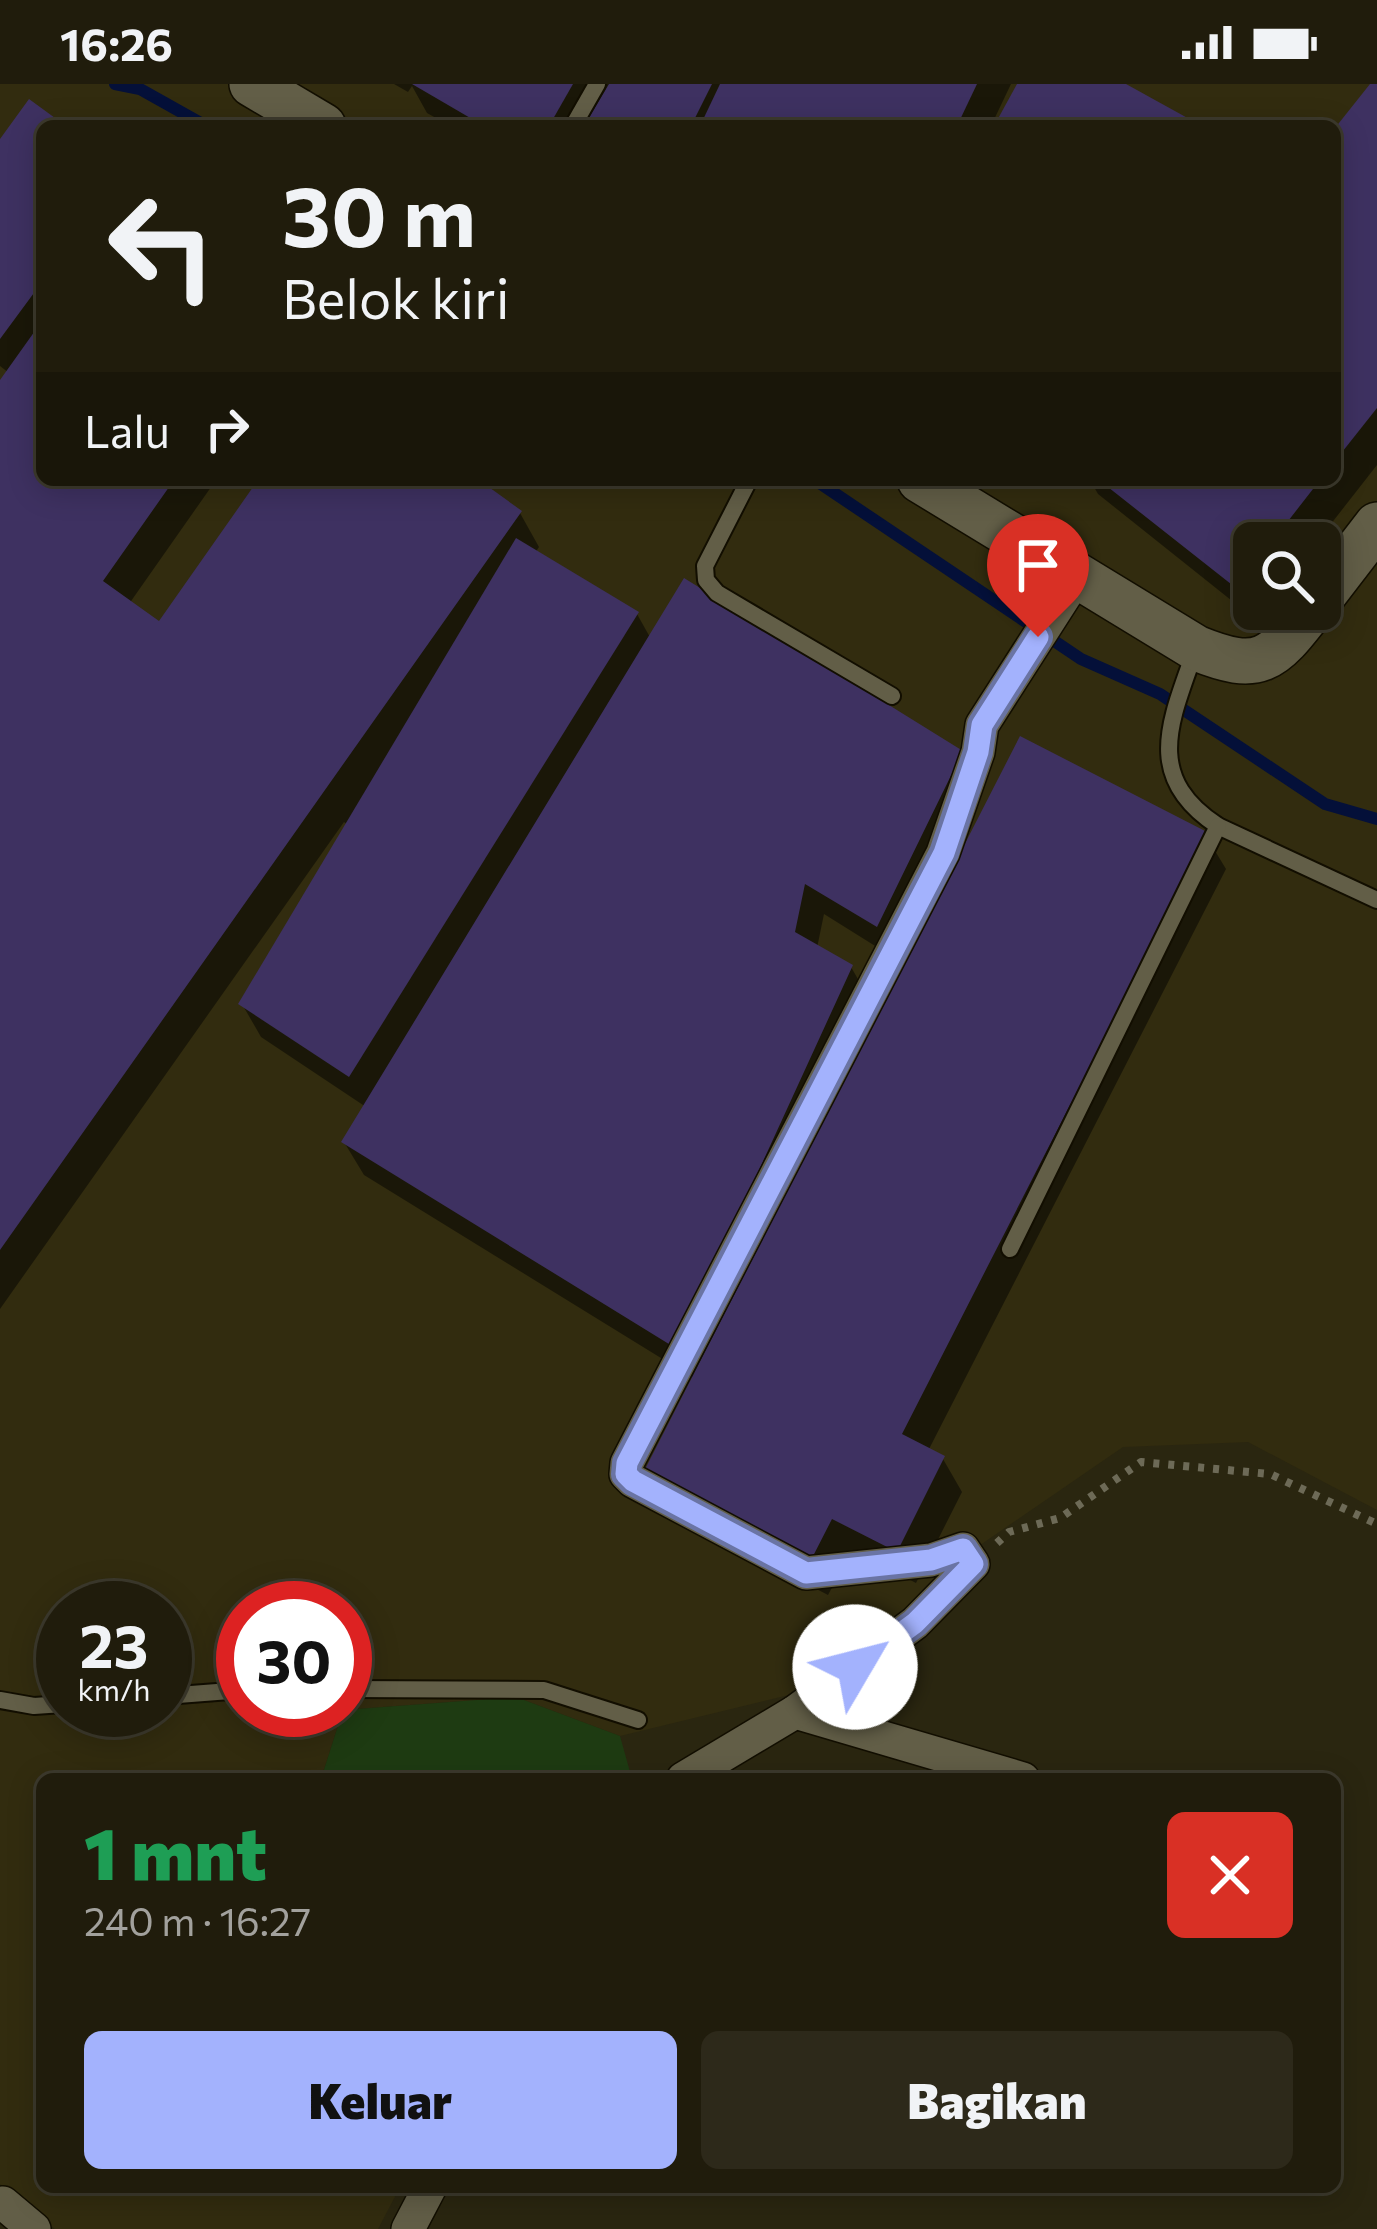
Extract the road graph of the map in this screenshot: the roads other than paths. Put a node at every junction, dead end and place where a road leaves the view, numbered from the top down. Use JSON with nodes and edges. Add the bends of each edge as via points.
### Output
{"nodes":[{"id":1,"x":252,"y":84,"type":"edge"},
{"id":2,"x":597,"y":84,"type":"edge"},
{"id":3,"x":313,"y":120,"type":"edge"},
{"id":4,"x":576,"y":120,"type":"edge"},
{"id":5,"x":746,"y":486,"type":"edge"},
{"id":6,"x":930,"y":486,"type":"edge"},
{"id":7,"x":1377,"y":525,"type":"edge"},
{"id":8,"x":1341,"y":572,"type":"edge"},
{"id":9,"x":1078,"y":574,"type":"junction"},
{"id":10,"x":1294,"y":630,"type":"edge"},
{"id":11,"x":1190,"y":664,"type":"junction"},
{"id":12,"x":892,"y":696,"type":"dead end"},
{"id":13,"x":1218,"y":826,"type":"junction"},
{"id":14,"x":1377,"y":900,"type":"edge"},
{"id":15,"x":1010,"y":1249,"type":"dead end"},
{"id":16,"x":372,"y":1689,"type":"edge"},
{"id":17,"x":0,"y":1700,"type":"edge"},
{"id":18,"x":36,"y":1706,"type":"edge"},
{"id":19,"x":795,"y":1712,"type":"junction"},
{"id":20,"x":638,"y":1720,"type":"dead end"},
{"id":21,"x":693,"y":1773,"type":"edge"},
{"id":22,"x":1003,"y":1773,"type":"edge"},
{"id":23,"x":427,"y":2193,"type":"edge"},
{"id":24,"x":3,"y":2204,"type":"dead end"},
{"id":25,"x":34,"y":2229,"type":"edge"},
{"id":26,"x":408,"y":2229,"type":"edge"}],
"edges":[{"from":1,"to":3,"type":"main road"},
{"from":2,"to":4,"type":"lane"},
{"from":5,"to":12,"type":"lane","via":[[705,566],[706,580]]},
{"from":6,"to":9,"type":"main road"},
{"from":7,"to":8,"type":"main road"},
{"from":9,"to":11,"type":"main road"},
{"from":9,"to":19,"type":"street","via":[[982,725],[944,853],[627,1463],[626,1474],[806,1573],[931,1560],[963,1549],[973,1564],[915,1623]]},
{"from":10,"to":11,"type":"main road","via":[[1270,657],[1253,663]]},
{"from":11,"to":13,"type":"lane","via":[[1166,758],[1198,814]]},
{"from":13,"to":14,"type":"lane"},
{"from":13,"to":15,"type":"lane"},
{"from":16,"to":20,"type":"lane","via":[[544,1690]]},
{"from":17,"to":18,"type":"lane"},
{"from":19,"to":21,"type":"street"},
{"from":19,"to":22,"type":"street"},
{"from":23,"to":26,"type":"street"},
{"from":24,"to":25,"type":"street"}]}
